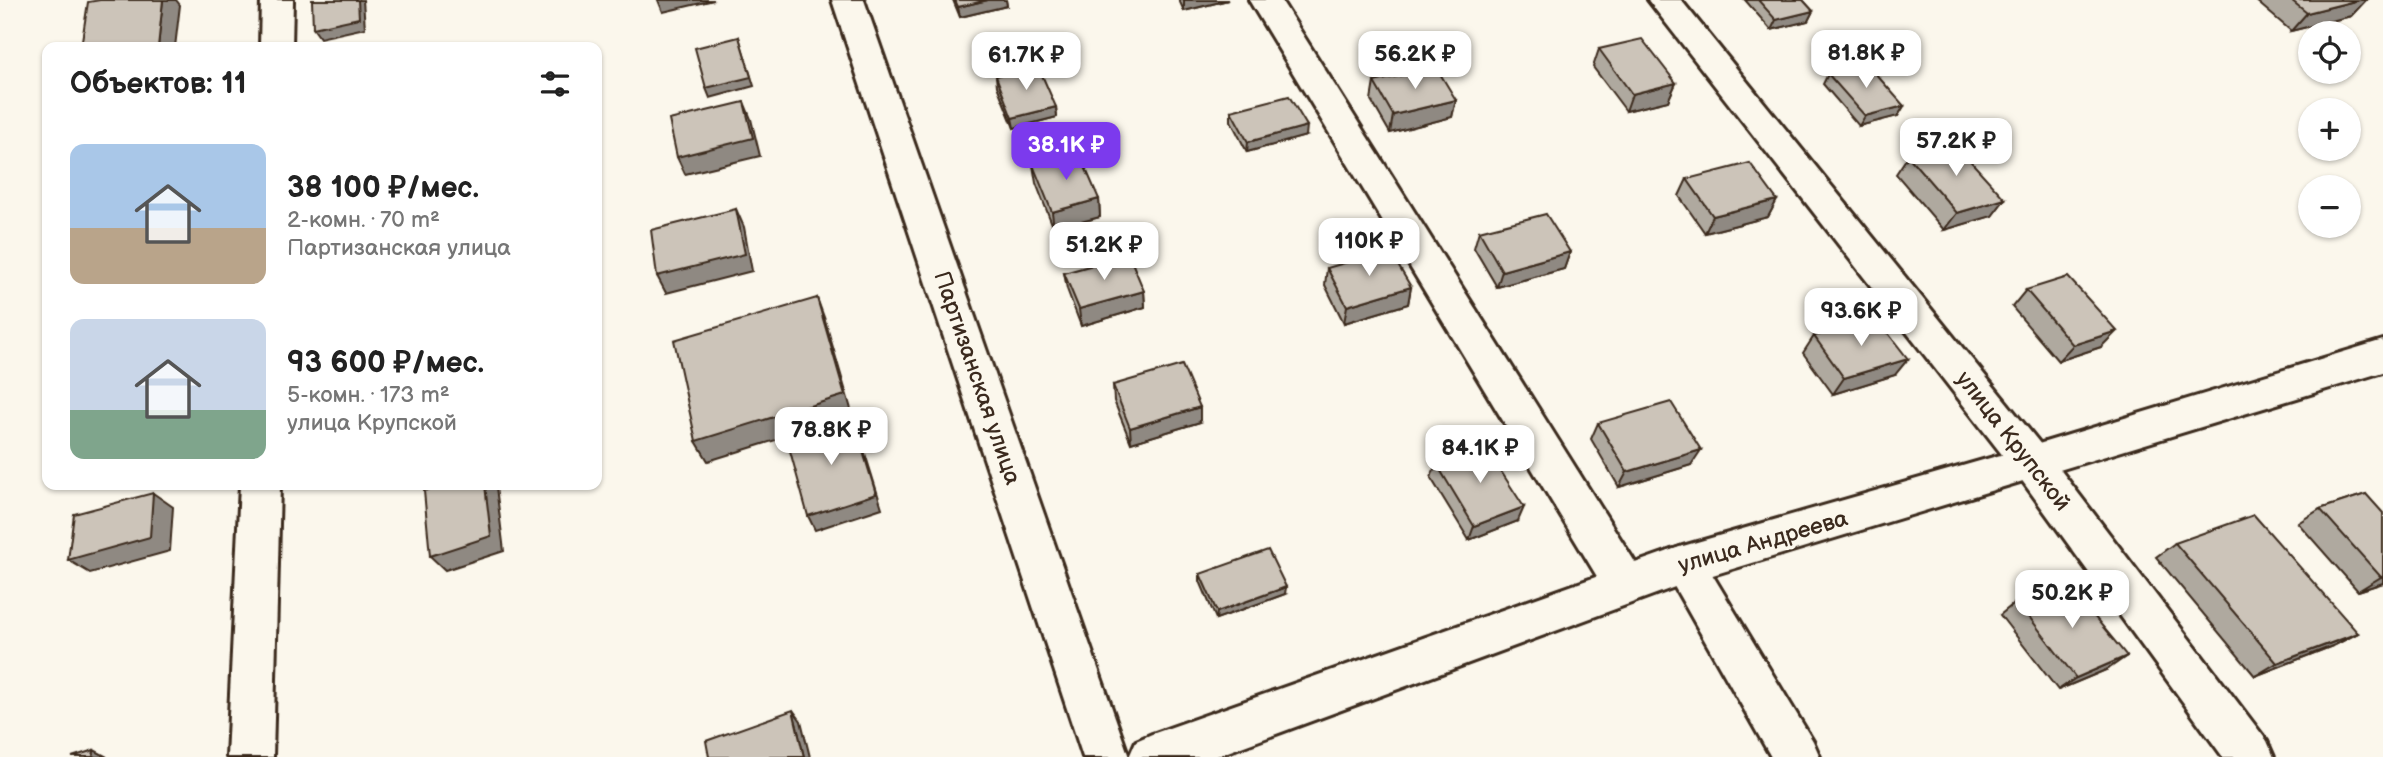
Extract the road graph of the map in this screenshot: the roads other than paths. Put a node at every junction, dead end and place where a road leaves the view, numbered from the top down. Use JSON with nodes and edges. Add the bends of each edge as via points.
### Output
{"nodes":[{"id":1,"x":277,"y":0,"type":"edge"},
{"id":2,"x":848,"y":0,"type":"edge"},
{"id":3,"x":1265,"y":0,"type":"edge"},
{"id":4,"x":1664,"y":0,"type":"edge"},
{"id":5,"x":276,"y":42,"type":"edge"},
{"id":6,"x":2383,"y":356,"type":"edge"},
{"id":7,"x":2032,"y":463,"type":"junction"},
{"id":8,"x":260,"y":490,"type":"edge"},
{"id":9,"x":1683,"y":565,"type":"junction"},
{"id":10,"x":1626,"y":584,"type":"junction"},
{"id":11,"x":250,"y":757,"type":"edge"},
{"id":12,"x":1105,"y":757,"type":"edge"},
{"id":13,"x":1152,"y":757,"type":"edge"},
{"id":14,"x":1797,"y":757,"type":"edge"},
{"id":15,"x":2251,"y":757,"type":"edge"}],
"edges":[{"from":1,"to":5,"type":"street"},
{"from":2,"to":12,"type":"street","name":"Партизанская улица"},
{"from":3,"to":10,"type":"street"},
{"from":4,"to":7,"type":"street","name":"улица Крупской"},
{"from":6,"to":7,"type":"street","name":"улица Андреева"},
{"from":7,"to":9,"type":"street","name":"улица Андреева"},
{"from":7,"to":15,"type":"street","name":"улица Крупской"},
{"from":8,"to":11,"type":"street"},
{"from":9,"to":10,"type":"street","name":"улица Андреева"},
{"from":9,"to":14,"type":"street"},
{"from":10,"to":13,"type":"street","name":"улица Андреева"}]}
